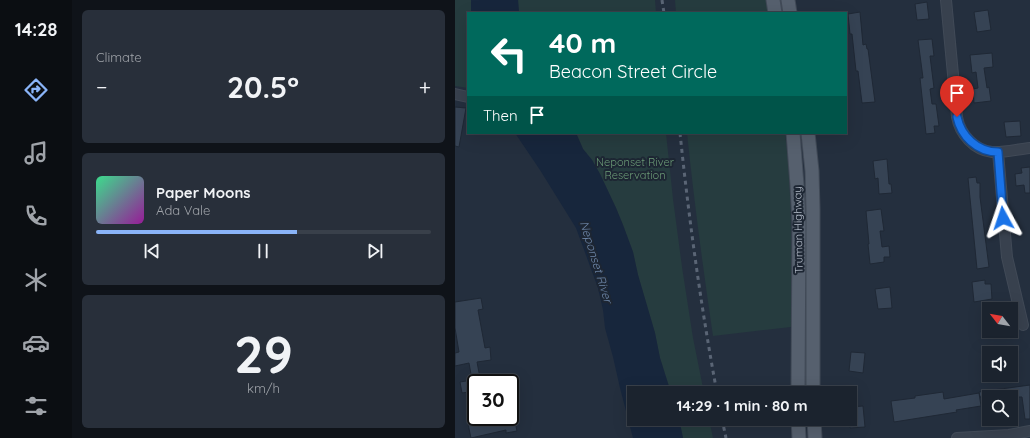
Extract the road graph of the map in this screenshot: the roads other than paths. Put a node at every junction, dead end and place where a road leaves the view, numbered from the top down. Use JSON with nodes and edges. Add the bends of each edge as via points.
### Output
{"nodes":[{"id":1,"x":773,"y":0,"type":"edge"},
{"id":2,"x":788,"y":0,"type":"edge"},
{"id":3,"x":946,"y":0,"type":"edge"},
{"id":4,"x":775,"y":12,"type":"edge"},
{"id":5,"x":790,"y":12,"type":"edge"},
{"id":6,"x":455,"y":94,"type":"edge"},
{"id":7,"x":467,"y":97,"type":"edge"},
{"id":8,"x":793,"y":134,"type":"edge"},
{"id":9,"x":808,"y":134,"type":"edge"},
{"id":10,"x":1030,"y":148,"type":"edge"},
{"id":11,"x":998,"y":152,"type":"junction"},
{"id":12,"x":1023,"y":325,"type":"dead end"},
{"id":13,"x":798,"y":386,"type":"edge"},
{"id":14,"x":813,"y":386,"type":"edge"},
{"id":15,"x":798,"y":426,"type":"edge"},
{"id":16,"x":814,"y":426,"type":"edge"},
{"id":17,"x":1030,"y":431,"type":"edge"},
{"id":18,"x":1010,"y":437,"type":"edge"},
{"id":19,"x":799,"y":438,"type":"edge"},
{"id":20,"x":815,"y":438,"type":"edge"},
{"id":21,"x":957,"y":438,"type":"edge"}],
"edges":[{"from":1,"to":4,"type":"main road"},
{"from":2,"to":5,"type":"main road"},
{"from":3,"to":11,"type":"street","via":[[958,122],[963,134],[974,144]]},
{"from":6,"to":7,"type":"street"},
{"from":8,"to":13,"type":"main road","name":"Truman Highway","via":[[798,204]]},
{"from":9,"to":14,"type":"main road","name":"Truman Highway","via":[[813,209]]},
{"from":10,"to":11,"type":"street"},
{"from":11,"to":12,"type":"street","via":[[1007,257]]},
{"from":15,"to":19,"type":"main road"},
{"from":16,"to":20,"type":"main road"},
{"from":17,"to":18,"type":"street"},
{"from":18,"to":21,"type":"street"}]}
